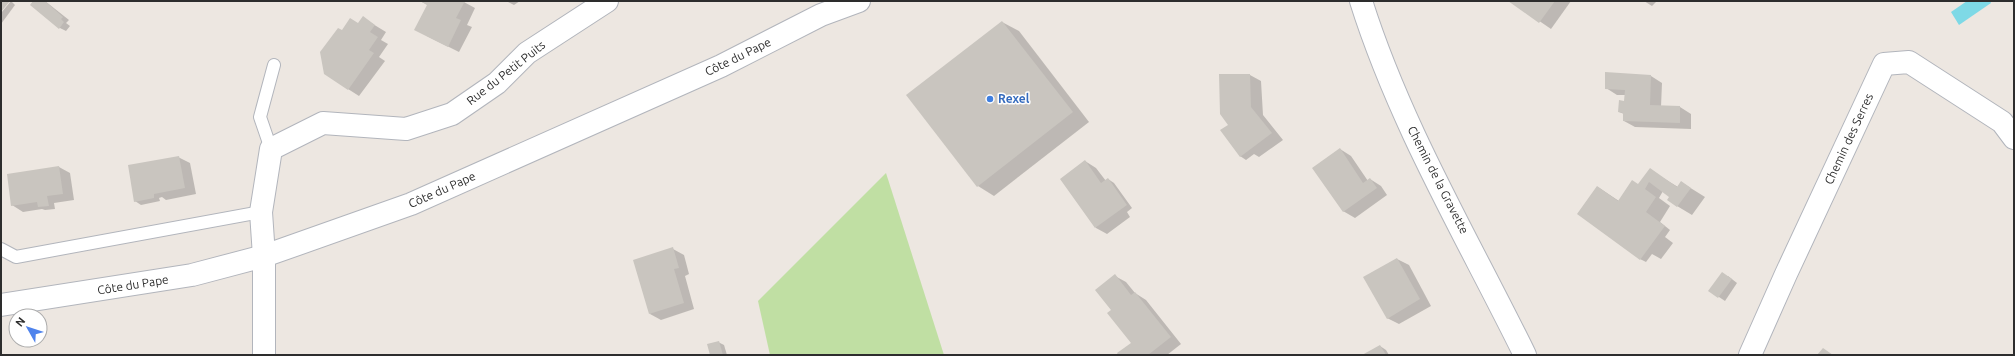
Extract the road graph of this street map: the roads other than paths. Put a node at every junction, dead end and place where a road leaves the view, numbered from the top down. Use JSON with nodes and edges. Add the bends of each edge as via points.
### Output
{"nodes":[{"id":1,"x":607,"y":1,"type":"edge"},
{"id":2,"x":859,"y":1,"type":"edge"},
{"id":3,"x":1361,"y":1,"type":"edge"},
{"id":4,"x":274,"y":65,"type":"dead end"},
{"id":5,"x":2014,"y":138,"type":"edge"},
{"id":6,"x":271,"y":149,"type":"junction"},
{"id":7,"x":261,"y":212,"type":"junction"},
{"id":8,"x":1,"y":249,"type":"edge"},
{"id":9,"x":264,"y":256,"type":"junction"},
{"id":10,"x":1,"y":306,"type":"edge"},
{"id":11,"x":264,"y":355,"type":"edge"},
{"id":12,"x":1525,"y":355,"type":"edge"},
{"id":13,"x":1750,"y":355,"type":"edge"}],
"edges":[{"from":1,"to":6,"type":"street","name":"Rue du Petit Puits","via":[[527,53],[497,83],[452,114],[406,129],[323,123]]},
{"from":2,"to":9,"type":"street","name":"Côte du Pape","via":[[821,15],[721,66],[411,204]]},
{"from":3,"to":12,"type":"street","name":"Chemin de la Gravette","via":[[1374,42],[1420,149]]},
{"from":4,"to":6,"type":"lane","via":[[260,117]]},
{"from":5,"to":13,"type":"street","name":"Chemin des Serres","via":[[2002,122],[1909,62],[1884,64]]},
{"from":6,"to":7,"type":"street"},
{"from":7,"to":8,"type":"lane","via":[[16,257]]},
{"from":7,"to":9,"type":"street"},
{"from":9,"to":10,"type":"street","name":"Côte du Pape","via":[[192,275]]},
{"from":9,"to":11,"type":"street"}]}
